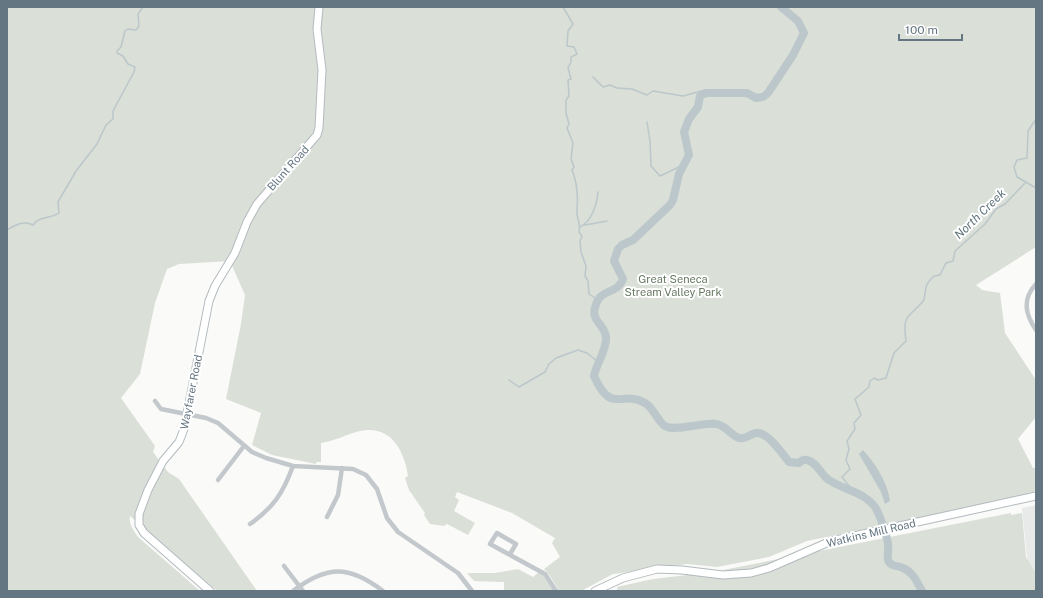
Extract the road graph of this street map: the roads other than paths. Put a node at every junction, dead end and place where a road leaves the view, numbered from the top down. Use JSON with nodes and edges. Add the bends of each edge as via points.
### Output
{"nodes":[{"id":1,"x":319,"y":7,"type":"edge"},
{"id":2,"x":1036,"y":284,"type":"edge"},
{"id":3,"x":205,"y":318,"type":"joint"},
{"id":4,"x":1036,"y":330,"type":"edge"},
{"id":5,"x":155,"y":401,"type":"dead end"},
{"id":6,"x":187,"y":414,"type":"junction"},
{"id":7,"x":244,"y":446,"type":"junction"},
{"id":8,"x":292,"y":466,"type":"junction"},
{"id":9,"x":342,"y":468,"type":"junction"},
{"id":10,"x":218,"y":480,"type":"dead end"},
{"id":11,"x":1036,"y":496,"type":"edge"},
{"id":12,"x":327,"y":517,"type":"dead end"},
{"id":13,"x":250,"y":524,"type":"dead end"},
{"id":14,"x":510,"y":554,"type":"junction"},
{"id":15,"x":284,"y":566,"type":"dead end"},
{"id":16,"x":299,"y":586,"type":"junction"},
{"id":17,"x":210,"y":591,"type":"edge"},
{"id":18,"x":293,"y":591,"type":"edge"},
{"id":19,"x":302,"y":591,"type":"edge"},
{"id":20,"x":383,"y":591,"type":"edge"},
{"id":21,"x":472,"y":591,"type":"edge"},
{"id":22,"x":556,"y":591,"type":"edge"},
{"id":23,"x":595,"y":591,"type":"edge"}],
"edges":[{"from":1,"to":3,"type":"street","name":"Blunt Road","via":[[317,29],[322,75],[317,134],[254,208],[235,253],[212,291]]},
{"from":2,"to":4,"type":"street","via":[[1028,295],[1026,304]]},
{"from":3,"to":6,"type":"street","name":"Wayfarer Road"},
{"from":5,"to":6,"type":"street","via":[[161,409]]},
{"from":6,"to":7,"type":"street","via":[[218,423]]},
{"from":6,"to":17,"type":"street","name":"Wayfarer Road","via":[[179,442],[163,461],[148,490],[139,514],[139,525],[144,533]]},
{"from":7,"to":8,"type":"street","via":[[266,458]]},
{"from":7,"to":10,"type":"street"},
{"from":8,"to":9,"type":"street"},
{"from":8,"to":13,"type":"street","via":[[286,486],[277,500]]},
{"from":9,"to":12,"type":"street","via":[[338,495]]},
{"from":9,"to":21,"type":"street","via":[[353,469],[366,476],[376,489],[387,518],[398,532],[458,573]]},
{"from":11,"to":23,"type":"street","name":"Watkins Mill Road","via":[[845,537],[751,573],[723,575],[657,569],[623,578]]},
{"from":14,"to":14,"type":"street","via":[[516,544],[497,533],[490,544]]},
{"from":14,"to":22,"type":"street","via":[[545,574]]},
{"from":15,"to":16,"type":"street"},
{"from":16,"to":18,"type":"street"},
{"from":16,"to":19,"type":"street"},
{"from":16,"to":20,"type":"street","via":[[327,572],[342,571],[362,576]]}]}
